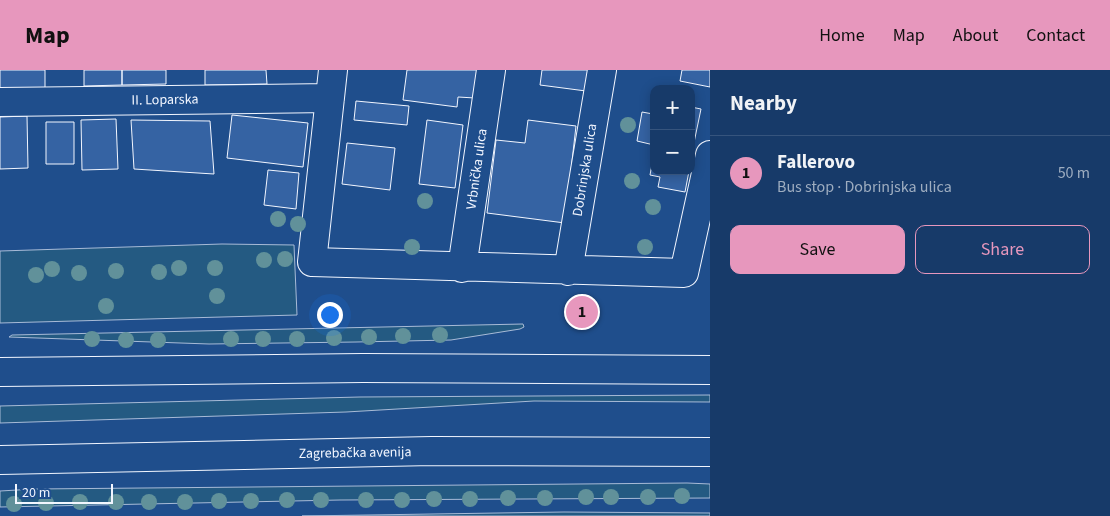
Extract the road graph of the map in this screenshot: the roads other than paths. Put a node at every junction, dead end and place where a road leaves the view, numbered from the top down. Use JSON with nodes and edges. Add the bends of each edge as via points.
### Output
{"nodes":[{"id":1,"x":333,"y":70,"type":"edge"},
{"id":2,"x":491,"y":70,"type":"edge"},
{"id":3,"x":602,"y":70,"type":"edge"},
{"id":4,"x":330,"y":98,"type":"junction"},
{"id":5,"x":0,"y":102,"type":"edge"},
{"id":6,"x":710,"y":155,"type":"edge"},
{"id":7,"x":462,"y":268,"type":"junction"},
{"id":8,"x":568,"y":271,"type":"junction"},
{"id":9,"x":710,"y":370,"type":"edge"},
{"id":10,"x":0,"y":372,"type":"edge"},
{"id":11,"x":710,"y":452,"type":"edge"},
{"id":12,"x":0,"y":460,"type":"edge"}],
"edges":[{"from":1,"to":4,"type":"street"},
{"from":2,"to":7,"type":"street","name":"Vrbnička ulica"},
{"from":3,"to":8,"type":"street","name":"Dobrinjska ulica"},
{"from":4,"to":5,"type":"street","name":"II. Loparska"},
{"from":4,"to":7,"type":"street","via":[[312,262]]},
{"from":6,"to":8,"type":"street","via":[[684,273]]},
{"from":7,"to":8,"type":"street"},
{"from":9,"to":10,"type":"street","via":[[354,368]]},
{"from":11,"to":12,"type":"street","name":"Zagrebačka avenija","via":[[432,452]]}]}
